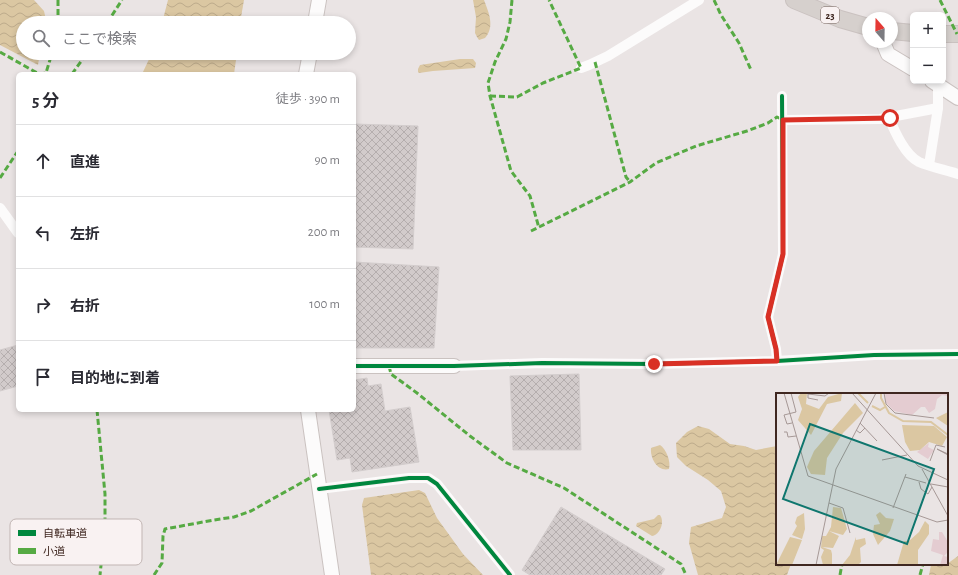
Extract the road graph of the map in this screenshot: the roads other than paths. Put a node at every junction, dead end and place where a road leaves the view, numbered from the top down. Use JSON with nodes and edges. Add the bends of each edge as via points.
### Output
{"nodes":[{"id":1,"x":319,"y":0,"type":"edge"},
{"id":2,"x":699,"y":0,"type":"edge"},
{"id":3,"x":794,"y":0,"type":"edge"},
{"id":4,"x":316,"y":16,"type":"edge"},
{"id":5,"x":862,"y":26,"type":"edge"},
{"id":6,"x":898,"y":32,"type":"edge"},
{"id":7,"x":910,"y":33,"type":"edge"},
{"id":8,"x":946,"y":34,"type":"edge"},
{"id":9,"x":958,"y":34,"type":"edge"},
{"id":10,"x":886,"y":48,"type":"edge"},
{"id":11,"x":309,"y":60,"type":"edge"},
{"id":12,"x":910,"y":67,"type":"edge"},
{"id":13,"x":581,"y":68,"type":"dead end"},
{"id":14,"x":306,"y":72,"type":"edge"},
{"id":15,"x":936,"y":84,"type":"edge"},
{"id":16,"x":937,"y":84,"type":"edge"},
{"id":17,"x":782,"y":96,"type":"dead end"},
{"id":18,"x":958,"y":98,"type":"edge"},
{"id":19,"x":938,"y":108,"type":"junction"},
{"id":20,"x":890,"y":118,"type":"junction"},
{"id":21,"x":783,"y":120,"type":"junction"},
{"id":22,"x":929,"y":165,"type":"junction"},
{"id":23,"x":958,"y":174,"type":"edge"},
{"id":24,"x":0,"y":208,"type":"edge"},
{"id":25,"x":16,"y":230,"type":"edge"},
{"id":26,"x":958,"y":354,"type":"edge"},
{"id":27,"x":777,"y":361,"type":"junction"},
{"id":28,"x":356,"y":366,"type":"edge"},
{"id":29,"x":454,"y":366,"type":"joint"},
{"id":30,"x":308,"y":412,"type":"edge"},
{"id":31,"x":319,"y":489,"type":"junction"},
{"id":32,"x":332,"y":575,"type":"edge"},
{"id":33,"x":510,"y":575,"type":"edge"}],
"edges":[{"from":1,"to":4,"type":"main road"},
{"from":2,"to":13,"type":"street","via":[[608,56]]},
{"from":3,"to":5,"type":"main road","number":"23","via":[[840,20]]},
{"from":6,"to":7,"type":"main road"},
{"from":8,"to":9,"type":"main road"},
{"from":10,"to":12,"type":"main road","via":[[888,54]]},
{"from":11,"to":14,"type":"main road"},
{"from":15,"to":19,"type":"street"},
{"from":16,"to":18,"type":"main road"},
{"from":17,"to":21,"type":"street"},
{"from":19,"to":20,"type":"street"},
{"from":19,"to":22,"type":"street"},
{"from":20,"to":21,"type":"street"},
{"from":20,"to":22,"type":"street","via":[[901,142],[912,157]]},
{"from":21,"to":27,"type":"street","via":[[783,254],[768,317]]},
{"from":22,"to":23,"type":"street"},
{"from":24,"to":25,"type":"street"},
{"from":26,"to":27,"type":"street","via":[[874,355]]},
{"from":27,"to":29,"type":"street"},
{"from":28,"to":29,"type":"main road"},
{"from":30,"to":31,"type":"main road"},
{"from":31,"to":32,"type":"main road"},
{"from":31,"to":33,"type":"street","via":[[428,478],[437,484]]}]}
